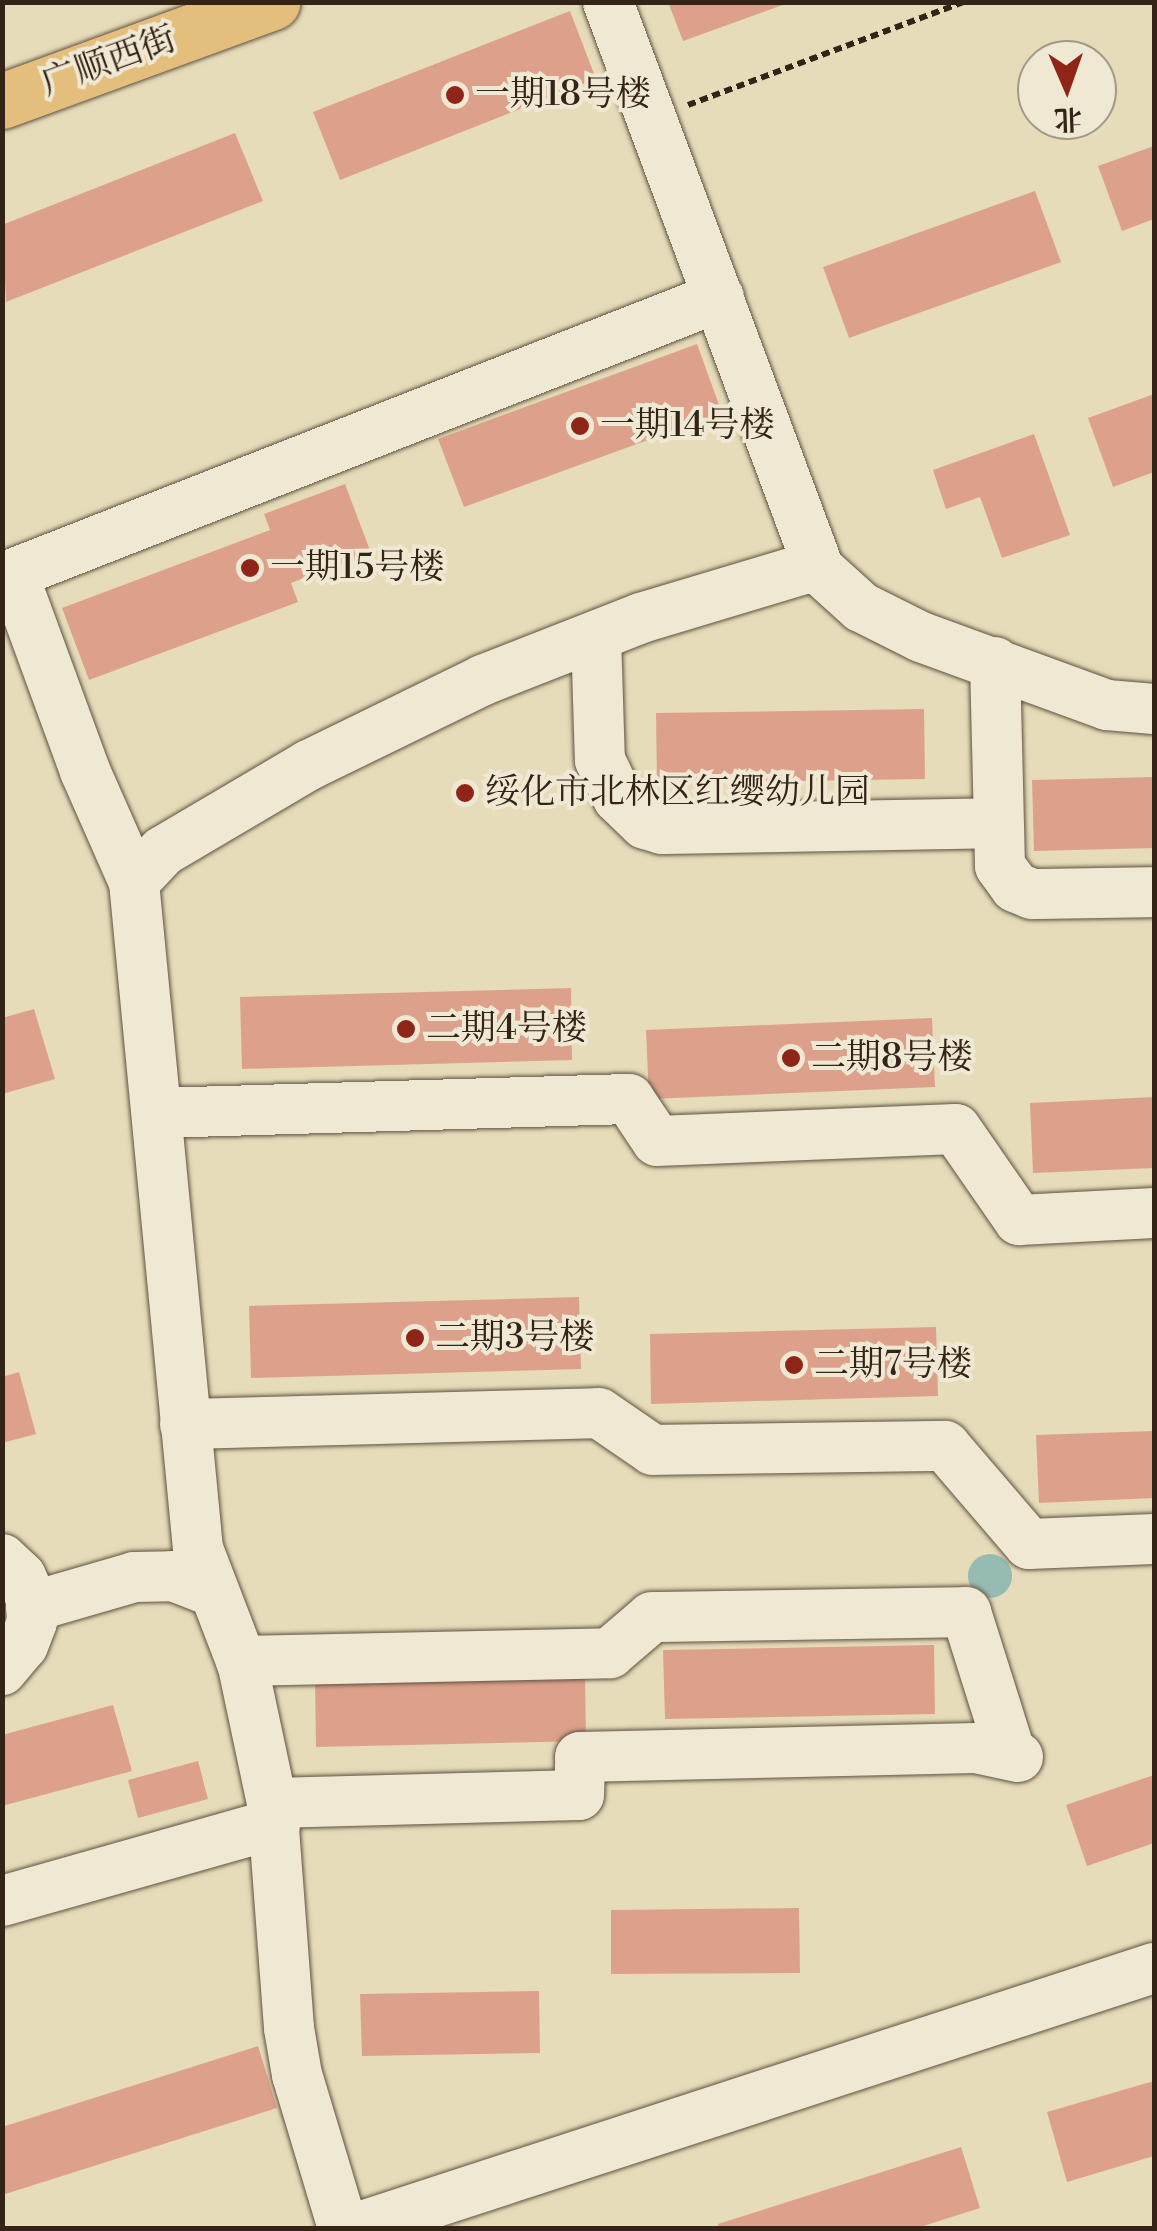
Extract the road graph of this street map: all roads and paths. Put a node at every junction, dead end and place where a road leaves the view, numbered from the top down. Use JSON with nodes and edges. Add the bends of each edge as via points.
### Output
{"nodes":[{"id":1,"x":272,"y":2,"type":"edge"},
{"id":2,"x":608,"y":2,"type":"edge"},
{"id":3,"x":964,"y":2,"type":"edge"},
{"id":4,"x":2,"y":101,"type":"edge"},
{"id":5,"x":651,"y":119,"type":"junction"},
{"id":6,"x":719,"y":298,"type":"junction"},
{"id":7,"x":819,"y":569,"type":"junction"},
{"id":8,"x":8,"y":576,"type":"edge"},
{"id":9,"x":596,"y":636,"type":"junction"},
{"id":10,"x":996,"y":662,"type":"junction"},
{"id":11,"x":1154,"y":709,"type":"edge"},
{"id":12,"x":997,"y":824,"type":"junction"},
{"id":13,"x":134,"y":882,"type":"junction"},
{"id":14,"x":1154,"y":892,"type":"edge"},
{"id":15,"x":157,"y":1113,"type":"junction"},
{"id":16,"x":1154,"y":1213,"type":"edge"},
{"id":17,"x":185,"y":1424,"type":"junction"},
{"id":18,"x":194,"y":1512,"type":"junction"},
{"id":19,"x":1154,"y":1539,"type":"edge"},
{"id":20,"x":20,"y":1584,"type":"edge"},
{"id":21,"x":214,"y":1592,"type":"junction"},
{"id":22,"x":241,"y":1661,"type":"junction"},
{"id":23,"x":2,"y":1670,"type":"edge"},
{"id":24,"x":272,"y":1806,"type":"junction"},
{"id":25,"x":2,"y":1866,"type":"edge"},
{"id":26,"x":2,"y":1901,"type":"edge"},
{"id":27,"x":1154,"y":1968,"type":"edge"},
{"id":28,"x":342,"y":2228,"type":"edge"},
{"id":29,"x":356,"y":2228,"type":"edge"}],
"edges":[{"from":1,"to":4,"type":"main road","name":"广顺西街"},
{"from":2,"to":5,"type":"street"},
{"from":3,"to":5,"type":"path"},
{"from":5,"to":6,"type":"street"},
{"from":6,"to":7,"type":"street"},
{"from":6,"to":8,"type":"street"},
{"from":7,"to":9,"type":"street"},
{"from":7,"to":10,"type":"street","via":[[860,607],[920,638]]},
{"from":8,"to":13,"type":"street"},
{"from":9,"to":12,"type":"street","via":[[600,760],[618,798],[645,824]]},
{"from":9,"to":13,"type":"street","via":[[483,680],[310,766],[163,851]]},
{"from":10,"to":11,"type":"street","via":[[1107,704]]},
{"from":10,"to":12,"type":"street"},
{"from":12,"to":14,"type":"street","via":[[1000,866],[1015,887],[1032,894]]},
{"from":13,"to":15,"type":"street"},
{"from":15,"to":16,"type":"street","via":[[629,1100],[658,1141],[956,1129],[1020,1220]]},
{"from":15,"to":17,"type":"street"},
{"from":17,"to":18,"type":"street"},
{"from":17,"to":19,"type":"street","via":[[599,1413],[652,1450],[945,1446],[1029,1544]]},
{"from":18,"to":20,"type":"street","via":[[171,1536],[142,1551]]},
{"from":18,"to":21,"type":"street","via":[[198,1549]]},
{"from":20,"to":21,"type":"street","via":[[174,1576]]},
{"from":20,"to":23,"type":"street","via":[[32,1622]]},
{"from":21,"to":22,"type":"street"},
{"from":22,"to":24,"type":"street"},
{"from":22,"to":24,"type":"street","via":[[610,1653],[652,1617],[966,1612],[1015,1756],[976,1748],[580,1757],[579,1795]]},
{"from":24,"to":25,"type":"street"},
{"from":24,"to":26,"type":"street"},
{"from":24,"to":28,"type":"street","via":[[296,2075]]},
{"from":27,"to":29,"type":"street"}]}
